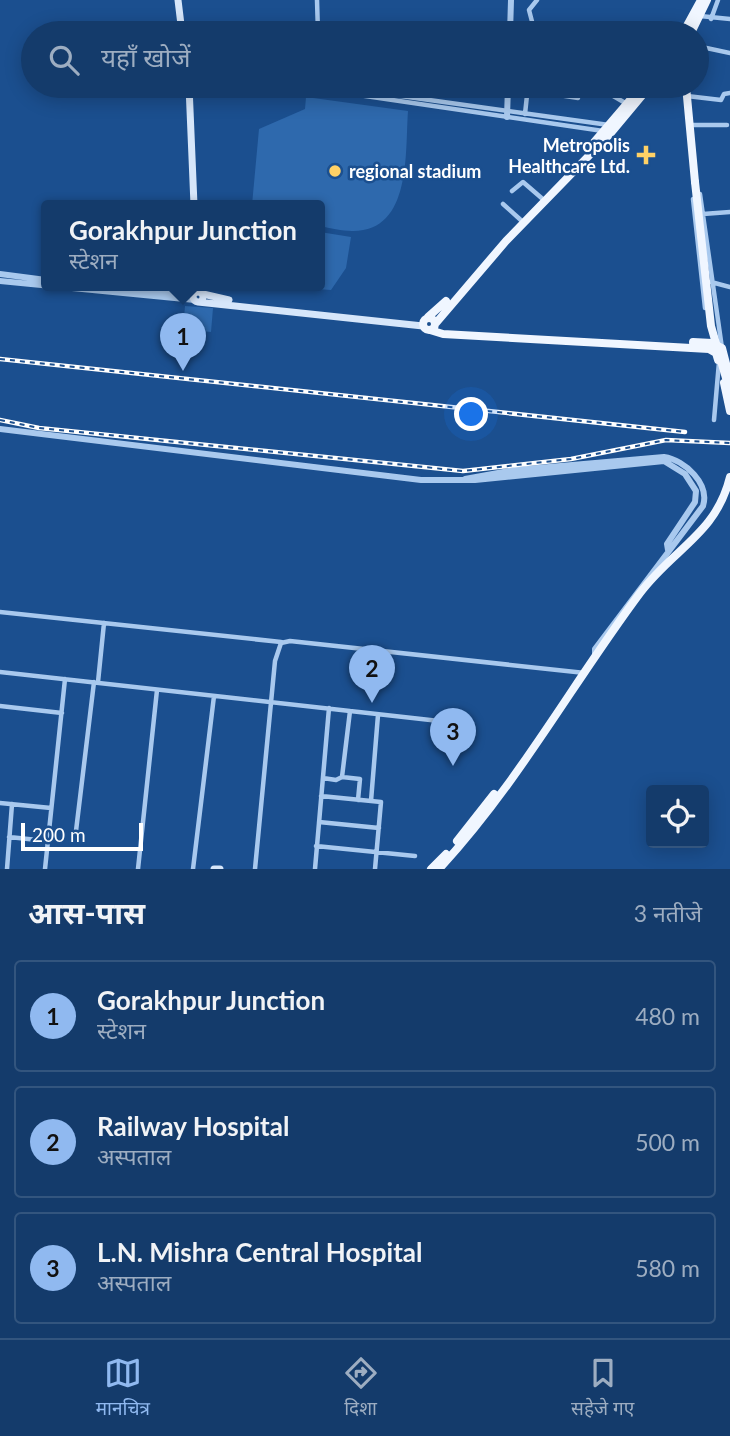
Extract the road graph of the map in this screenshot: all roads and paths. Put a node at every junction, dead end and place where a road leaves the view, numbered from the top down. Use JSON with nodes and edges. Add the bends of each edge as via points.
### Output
{"nodes":[{"id":1,"x":180,"y":0,"type":"edge"},
{"id":2,"x":317,"y":0,"type":"edge"},
{"id":3,"x":511,"y":0,"type":"edge"},
{"id":4,"x":537,"y":0,"type":"edge"},
{"id":5,"x":701,"y":0,"type":"edge"},
{"id":6,"x":707,"y":0,"type":"edge"},
{"id":7,"x":718,"y":0,"type":"edge"},
{"id":8,"x":700,"y":16,"type":"junction"},
{"id":9,"x":711,"y":19,"type":"junction"},
{"id":10,"x":730,"y":19,"type":"edge"},
{"id":11,"x":183,"y":21,"type":"edge"},
{"id":12,"x":318,"y":21,"type":"edge"},
{"id":13,"x":510,"y":21,"type":"edge"},
{"id":14,"x":532,"y":21,"type":"edge"},
{"id":15,"x":690,"y":21,"type":"edge"},
{"id":16,"x":697,"y":21,"type":"edge"},
{"id":17,"x":709,"y":49,"type":"edge"},
{"id":18,"x":730,"y":53,"type":"edge"},
{"id":19,"x":730,"y":93,"type":"edge"},
{"id":20,"x":188,"y":98,"type":"edge"},
{"id":21,"x":395,"y":98,"type":"edge"},
{"id":22,"x":508,"y":98,"type":"edge"},
{"id":23,"x":526,"y":98,"type":"edge"},
{"id":24,"x":617,"y":98,"type":"edge"},
{"id":25,"x":633,"y":98,"type":"edge"},
{"id":26,"x":639,"y":98,"type":"edge"},
{"id":27,"x":687,"y":98,"type":"edge"},
{"id":28,"x":704,"y":98,"type":"edge"},
{"id":29,"x":628,"y":104,"type":"junction"},
{"id":30,"x":507,"y":114,"type":"junction"},
{"id":31,"x":525,"y":114,"type":"junction"},
{"id":32,"x":690,"y":125,"type":"junction"},
{"id":33,"x":727,"y":125,"type":"dead end"},
{"id":34,"x":610,"y":130,"type":"junction"},
{"id":35,"x":695,"y":178,"type":"junction"},
{"id":36,"x":512,"y":191,"type":"dead end"},
{"id":37,"x":192,"y":200,"type":"edge"},
{"id":38,"x":543,"y":200,"type":"junction"},
{"id":39,"x":503,"y":204,"type":"dead end"},
{"id":40,"x":730,"y":212,"type":"edge"},
{"id":41,"x":703,"y":214,"type":"junction"},
{"id":42,"x":522,"y":222,"type":"junction"},
{"id":43,"x":0,"y":274,"type":"edge"},
{"id":44,"x":41,"y":279,"type":"edge"},
{"id":45,"x":0,"y":281,"type":"edge"},
{"id":46,"x":711,"y":282,"type":"junction"},
{"id":47,"x":41,"y":283,"type":"edge"},
{"id":48,"x":701,"y":284,"type":"junction"},
{"id":49,"x":730,"y":287,"type":"edge"},
{"id":50,"x":164,"y":291,"type":"edge"},
{"id":51,"x":173,"y":291,"type":"edge"},
{"id":52,"x":197,"y":293,"type":"edge"},
{"id":53,"x":429,"y":324,"type":"junction"},
{"id":54,"x":712,"y":343,"type":"junction"},
{"id":55,"x":725,"y":348,"type":"edge"},
{"id":56,"x":719,"y":362,"type":"junction"},
{"id":57,"x":730,"y":379,"type":"edge"},
{"id":58,"x":730,"y":393,"type":"edge"},
{"id":59,"x":730,"y":411,"type":"edge"},
{"id":60,"x":714,"y":420,"type":"dead end"},
{"id":61,"x":0,"y":429,"type":"edge"},
{"id":62,"x":730,"y":477,"type":"edge"},
{"id":63,"x":0,"y":612,"type":"edge"},
{"id":64,"x":104,"y":623,"type":"junction"},
{"id":65,"x":284,"y":642,"type":"junction"},
{"id":66,"x":598,"y":652,"type":"junction"},
{"id":67,"x":584,"y":671,"type":"junction"},
{"id":68,"x":0,"y":672,"type":"edge"},
{"id":69,"x":65,"y":679,"type":"junction"},
{"id":70,"x":96,"y":682,"type":"junction"},
{"id":71,"x":157,"y":690,"type":"junction"},
{"id":72,"x":214,"y":696,"type":"junction"},
{"id":73,"x":272,"y":702,"type":"junction"},
{"id":74,"x":0,"y":706,"type":"edge"},
{"id":75,"x":329,"y":708,"type":"junction"},
{"id":76,"x":350,"y":711,"type":"junction"},
{"id":77,"x":62,"y":713,"type":"junction"},
{"id":78,"x":378,"y":715,"type":"junction"},
{"id":79,"x":457,"y":723,"type":"dead end"},
{"id":80,"x":342,"y":777,"type":"junction"},
{"id":81,"x":323,"y":778,"type":"junction"},
{"id":82,"x":321,"y":796,"type":"junction"},
{"id":83,"x":358,"y":800,"type":"junction"},
{"id":84,"x":371,"y":801,"type":"junction"},
{"id":85,"x":0,"y":803,"type":"edge"},
{"id":86,"x":12,"y":804,"type":"junction"},
{"id":87,"x":51,"y":808,"type":"junction"},
{"id":88,"x":319,"y":822,"type":"junction"},
{"id":89,"x":379,"y":828,"type":"junction"},
{"id":90,"x":76,"y":831,"type":"dead end"},
{"id":91,"x":9,"y":837,"type":"junction"},
{"id":92,"x":47,"y":841,"type":"junction"},
{"id":93,"x":316,"y":846,"type":"junction"},
{"id":94,"x":376,"y":852,"type":"junction"},
{"id":95,"x":415,"y":856,"type":"dead end"},
{"id":96,"x":6,"y":869,"type":"edge"},
{"id":97,"x":45,"y":869,"type":"edge"},
{"id":98,"x":138,"y":869,"type":"edge"},
{"id":99,"x":193,"y":869,"type":"edge"},
{"id":100,"x":214,"y":869,"type":"edge"},
{"id":101,"x":220,"y":869,"type":"edge"},
{"id":102,"x":255,"y":869,"type":"edge"},
{"id":103,"x":315,"y":869,"type":"edge"},
{"id":104,"x":375,"y":869,"type":"edge"},
{"id":105,"x":431,"y":869,"type":"edge"},
{"id":106,"x":439,"y":869,"type":"edge"}],
"edges":[{"from":1,"to":11,"type":"main road"},
{"from":2,"to":12,"type":"street"},
{"from":3,"to":13,"type":"street"},
{"from":4,"to":14,"type":"street","via":[[529,10]]},
{"from":5,"to":15,"type":"main road"},
{"from":6,"to":8,"type":"main road"},
{"from":7,"to":9,"type":"street"},
{"from":8,"to":9,"type":"street"},
{"from":8,"to":16,"type":"main road"},
{"from":9,"to":10,"type":"street"},
{"from":17,"to":18,"type":"street"},
{"from":19,"to":28,"type":"street","via":[[720,100]]},
{"from":20,"to":37,"type":"main road"},
{"from":21,"to":30,"type":"street"},
{"from":22,"to":30,"type":"street"},
{"from":23,"to":31,"type":"street"},
{"from":24,"to":29,"type":"street"},
{"from":25,"to":29,"type":"main road"},
{"from":26,"to":34,"type":"main road"},
{"from":27,"to":32,"type":"main road"},
{"from":29,"to":34,"type":"main road"},
{"from":30,"to":31,"type":"street"},
{"from":30,"to":34,"type":"street"},
{"from":31,"to":34,"type":"street"},
{"from":32,"to":33,"type":"street"},
{"from":32,"to":35,"type":"main road"},
{"from":34,"to":38,"type":"main road"},
{"from":35,"to":41,"type":"street"},
{"from":35,"to":48,"type":"street","via":[[691,178]]},
{"from":35,"to":58,"type":"main road","bridge":true,"via":[[708,306]]},
{"from":36,"to":38,"type":"street","via":[[523,182]]},
{"from":38,"to":42,"type":"main road"},
{"from":39,"to":42,"type":"street"},
{"from":40,"to":41,"type":"street"},
{"from":41,"to":46,"type":"street"},
{"from":42,"to":53,"type":"main road"},
{"from":43,"to":44,"type":"street"},
{"from":45,"to":47,"type":"street"},
{"from":46,"to":48,"type":"street"},
{"from":46,"to":49,"type":"street"},
{"from":46,"to":55,"type":"street"},
{"from":48,"to":54,"type":"street"},
{"from":50,"to":52,"type":"street"},
{"from":51,"to":52,"type":"street"},
{"from":52,"to":53,"type":"main road"},
{"from":53,"to":54,"type":"main road"},
{"from":53,"to":56,"type":"main road","via":[[443,334],[709,349]]},
{"from":54,"to":55,"type":"main road"},
{"from":55,"to":57,"type":"main road"},
{"from":56,"to":59,"type":"main road"},
{"from":56,"to":60,"type":"street"},
{"from":61,"to":66,"type":"street","via":[[388,477],[463,479],[669,457],[691,472],[703,488],[705,500],[616,617],[595,649]]},
{"from":62,"to":66,"type":"main road","via":[[717,514],[661,567]]},
{"from":63,"to":64,"type":"street"},
{"from":64,"to":65,"type":"street"},
{"from":64,"to":70,"type":"street"},
{"from":65,"to":67,"type":"street"},
{"from":65,"to":73,"type":"street","via":[[277,650]]},
{"from":66,"to":67,"type":"main road"},
{"from":67,"to":105,"type":"main road","via":[[478,816]]},
{"from":67,"to":106,"type":"main road","via":[[482,820]]},
{"from":68,"to":69,"type":"street"},
{"from":69,"to":70,"type":"street"},
{"from":69,"to":77,"type":"street"},
{"from":70,"to":71,"type":"street"},
{"from":70,"to":90,"type":"street"},
{"from":71,"to":72,"type":"street"},
{"from":71,"to":98,"type":"street"},
{"from":72,"to":73,"type":"street"},
{"from":72,"to":99,"type":"street"},
{"from":73,"to":75,"type":"street"},
{"from":73,"to":102,"type":"street"},
{"from":74,"to":77,"type":"street"},
{"from":75,"to":76,"type":"street"},
{"from":75,"to":81,"type":"street"},
{"from":76,"to":78,"type":"street"},
{"from":76,"to":80,"type":"street"},
{"from":77,"to":87,"type":"street"},
{"from":78,"to":79,"type":"street"},
{"from":78,"to":84,"type":"street"},
{"from":80,"to":81,"type":"street"},
{"from":80,"to":83,"type":"street","via":[[360,779]]},
{"from":81,"to":82,"type":"street"},
{"from":82,"to":83,"type":"street"},
{"from":82,"to":88,"type":"street"},
{"from":83,"to":84,"type":"street"},
{"from":84,"to":89,"type":"street","via":[[381,802]]},
{"from":85,"to":86,"type":"street"},
{"from":86,"to":87,"type":"street"},
{"from":86,"to":91,"type":"street"},
{"from":87,"to":92,"type":"street"},
{"from":88,"to":89,"type":"street"},
{"from":88,"to":93,"type":"street"},
{"from":89,"to":94,"type":"street"},
{"from":91,"to":92,"type":"street"},
{"from":91,"to":96,"type":"street"},
{"from":92,"to":97,"type":"street"},
{"from":93,"to":94,"type":"street"},
{"from":93,"to":103,"type":"street"},
{"from":94,"to":95,"type":"street"},
{"from":94,"to":104,"type":"street"},
{"from":100,"to":101,"type":"main road"}]}
